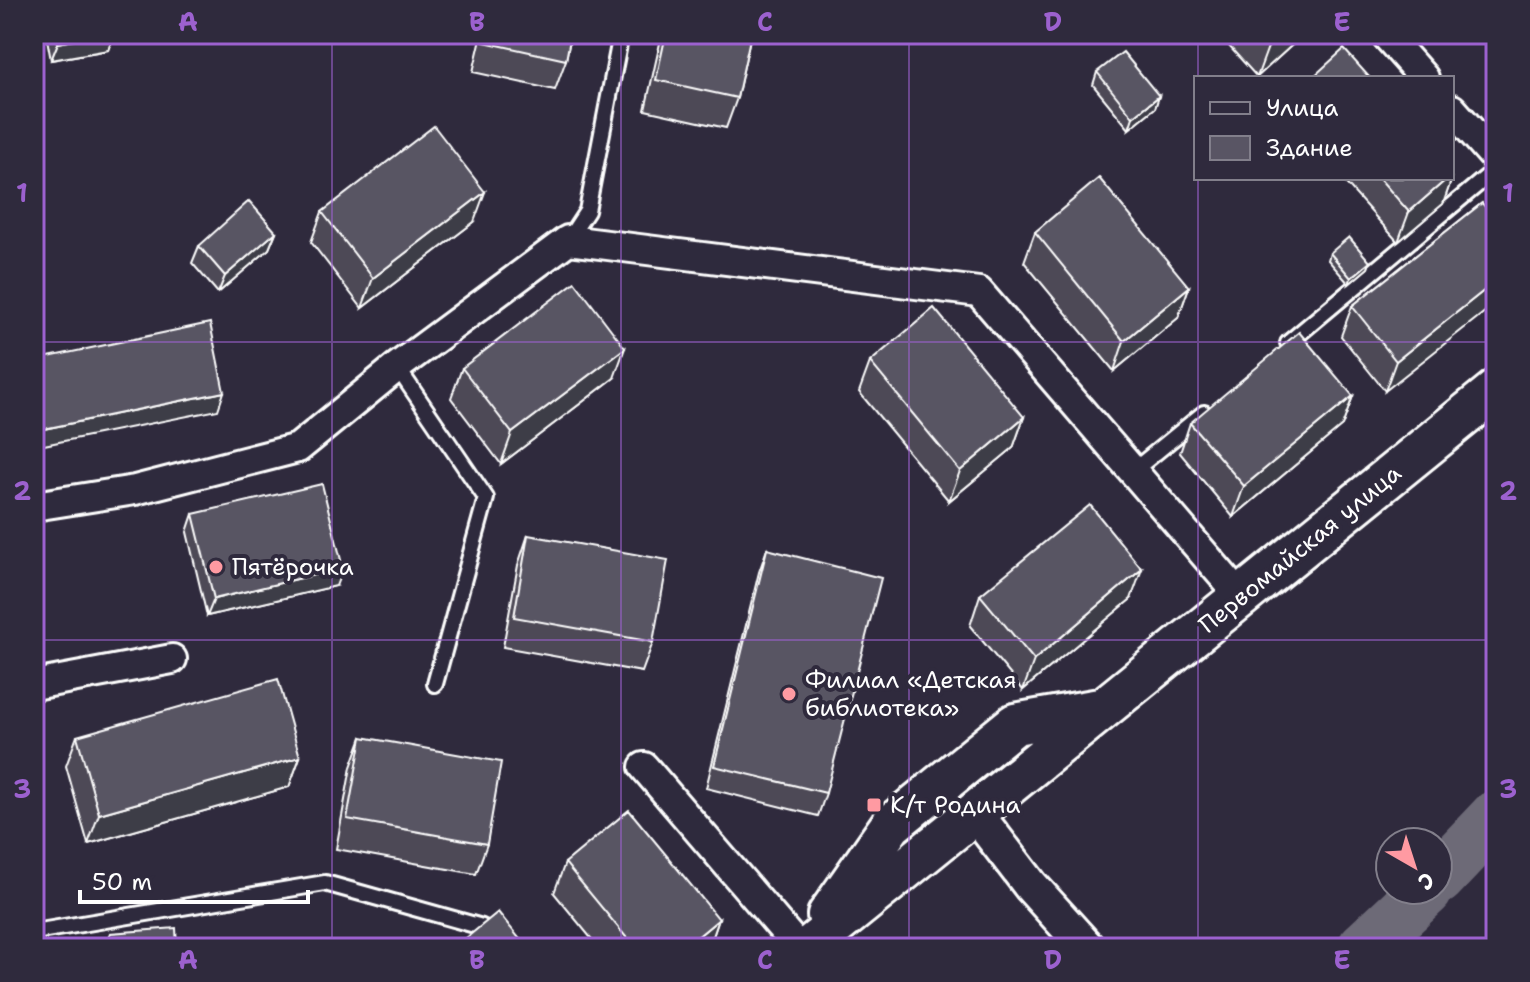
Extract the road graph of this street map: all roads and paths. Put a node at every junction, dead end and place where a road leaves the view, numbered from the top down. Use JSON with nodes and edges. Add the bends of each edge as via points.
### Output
{"nodes":[{"id":1,"x":621,"y":34,"type":"edge"},
{"id":2,"x":1385,"y":34,"type":"edge"},
{"id":3,"x":1422,"y":76,"type":"edge"},
{"id":4,"x":1454,"y":111,"type":"edge"},
{"id":5,"x":1496,"y":159,"type":"edge"},
{"id":6,"x":1496,"y":169,"type":"edge"},
{"id":7,"x":568,"y":240,"type":"junction"},
{"id":8,"x":1282,"y":348,"type":"edge"},
{"id":9,"x":397,"y":367,"type":"junction"},
{"id":10,"x":1496,"y":390,"type":"edge"},
{"id":11,"x":1222,"y":398,"type":"edge"},
{"id":12,"x":1133,"y":471,"type":"junction"},
{"id":13,"x":34,"y":506,"type":"edge"},
{"id":14,"x":1241,"y":597,"type":"junction"},
{"id":15,"x":172,"y":659,"type":"dead end"},
{"id":16,"x":435,"y":684,"type":"dead end"},
{"id":17,"x":34,"y":685,"type":"edge"},
{"id":18,"x":1104,"y":708,"type":"junction"},
{"id":19,"x":644,"y":767,"type":"dead end"},
{"id":20,"x":975,"y":813,"type":"junction"},
{"id":21,"x":482,"y":927,"type":"edge"},
{"id":22,"x":34,"y":932,"type":"edge"},
{"id":23,"x":799,"y":948,"type":"edge"},
{"id":24,"x":807,"y":948,"type":"edge"},
{"id":25,"x":1087,"y":948,"type":"edge"}],
"edges":[{"from":1,"to":7,"type":"lane","via":[[587,211]]},
{"from":2,"to":3,"type":"street"},
{"from":4,"to":5,"type":"street"},
{"from":6,"to":8,"type":"lane"},
{"from":7,"to":9,"type":"street"},
{"from":7,"to":12,"type":"street","via":[[979,292]]},
{"from":9,"to":13,"type":"street","via":[[298,448],[135,490]]},
{"from":9,"to":16,"type":"lane","via":[[486,498]]},
{"from":10,"to":14,"type":"main road","name":"Первомайская улица"},
{"from":11,"to":12,"type":"lane"},
{"from":12,"to":14,"type":"street"},
{"from":14,"to":18,"type":"main road","name":"Первомайская улица"},
{"from":15,"to":17,"type":"street"},
{"from":18,"to":20,"type":"main road","name":"Первомайская улица"},
{"from":18,"to":24,"type":"main road","name":"Первомайская улица","via":[[1015,724],[891,825]]},
{"from":19,"to":23,"type":"street"},
{"from":20,"to":24,"type":"main road","name":"Первомайская улица"},
{"from":20,"to":25,"type":"street"},
{"from":21,"to":22,"type":"lane","via":[[325,883]]}]}
